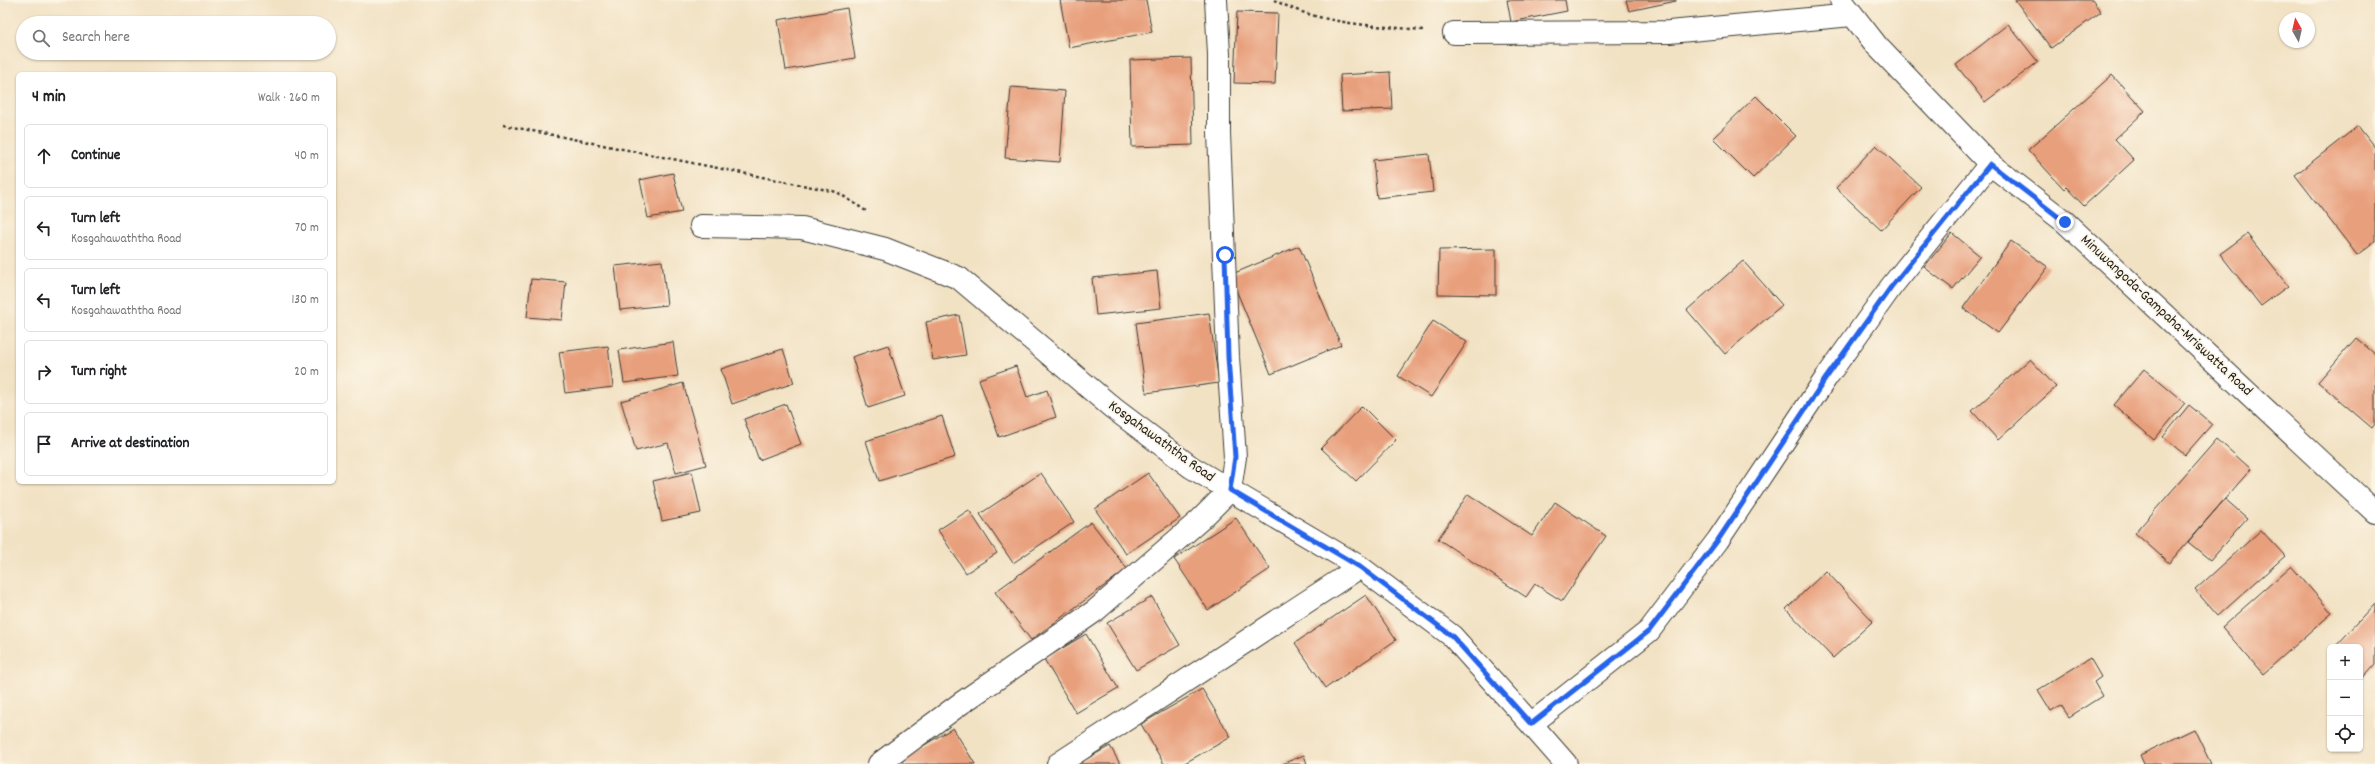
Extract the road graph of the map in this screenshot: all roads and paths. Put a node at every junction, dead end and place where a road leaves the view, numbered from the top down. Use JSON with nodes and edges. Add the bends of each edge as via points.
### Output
{"nodes":[{"id":1,"x":1216,"y":0,"type":"edge"},
{"id":2,"x":1274,"y":0,"type":"edge"},
{"id":3,"x":1847,"y":7,"type":"edge"},
{"id":4,"x":1454,"y":33,"type":"joint"},
{"id":5,"x":1990,"y":164,"type":"junction"},
{"id":6,"x":701,"y":226,"type":"dead end"},
{"id":7,"x":1230,"y":490,"type":"junction"},
{"id":8,"x":2375,"y":512,"type":"edge"},
{"id":9,"x":1360,"y":567,"type":"junction"},
{"id":10,"x":1531,"y":724,"type":"junction"},
{"id":11,"x":879,"y":764,"type":"edge"},
{"id":12,"x":1058,"y":764,"type":"edge"},
{"id":13,"x":1566,"y":764,"type":"edge"}],
"edges":[{"from":1,"to":7,"type":"street","via":[[1228,357],[1235,457]]},
{"from":2,"to":4,"type":"path","via":[[1295,11],[1327,21]]},
{"from":3,"to":4,"type":"street","via":[[1669,32]]},
{"from":3,"to":5,"type":"street","name":"Minuwangoda-Gampaha-Mriswatta Road","via":[[1877,46]]},
{"from":5,"to":8,"type":"street","name":"Minuwangoda-Gampaha-Mriswatta Road","via":[[2065,222]]},
{"from":5,"to":10,"type":"street","via":[[1886,294],[1826,378],[1718,540],[1649,631]]},
{"from":6,"to":7,"type":"street","name":"Kosgahawaththa Road","via":[[802,228],[885,249],[959,278],[1113,408],[1191,467]]},
{"from":7,"to":9,"type":"street","name":"Kosgahawaththa Road"},
{"from":7,"to":11,"type":"street","via":[[1200,520],[1095,611],[960,704]]},
{"from":9,"to":10,"type":"street","name":"Kosgahawaththa Road","via":[[1452,636]]},
{"from":9,"to":12,"type":"street"},
{"from":10,"to":13,"type":"street","name":"Kosgahawaththa Road"}]}
